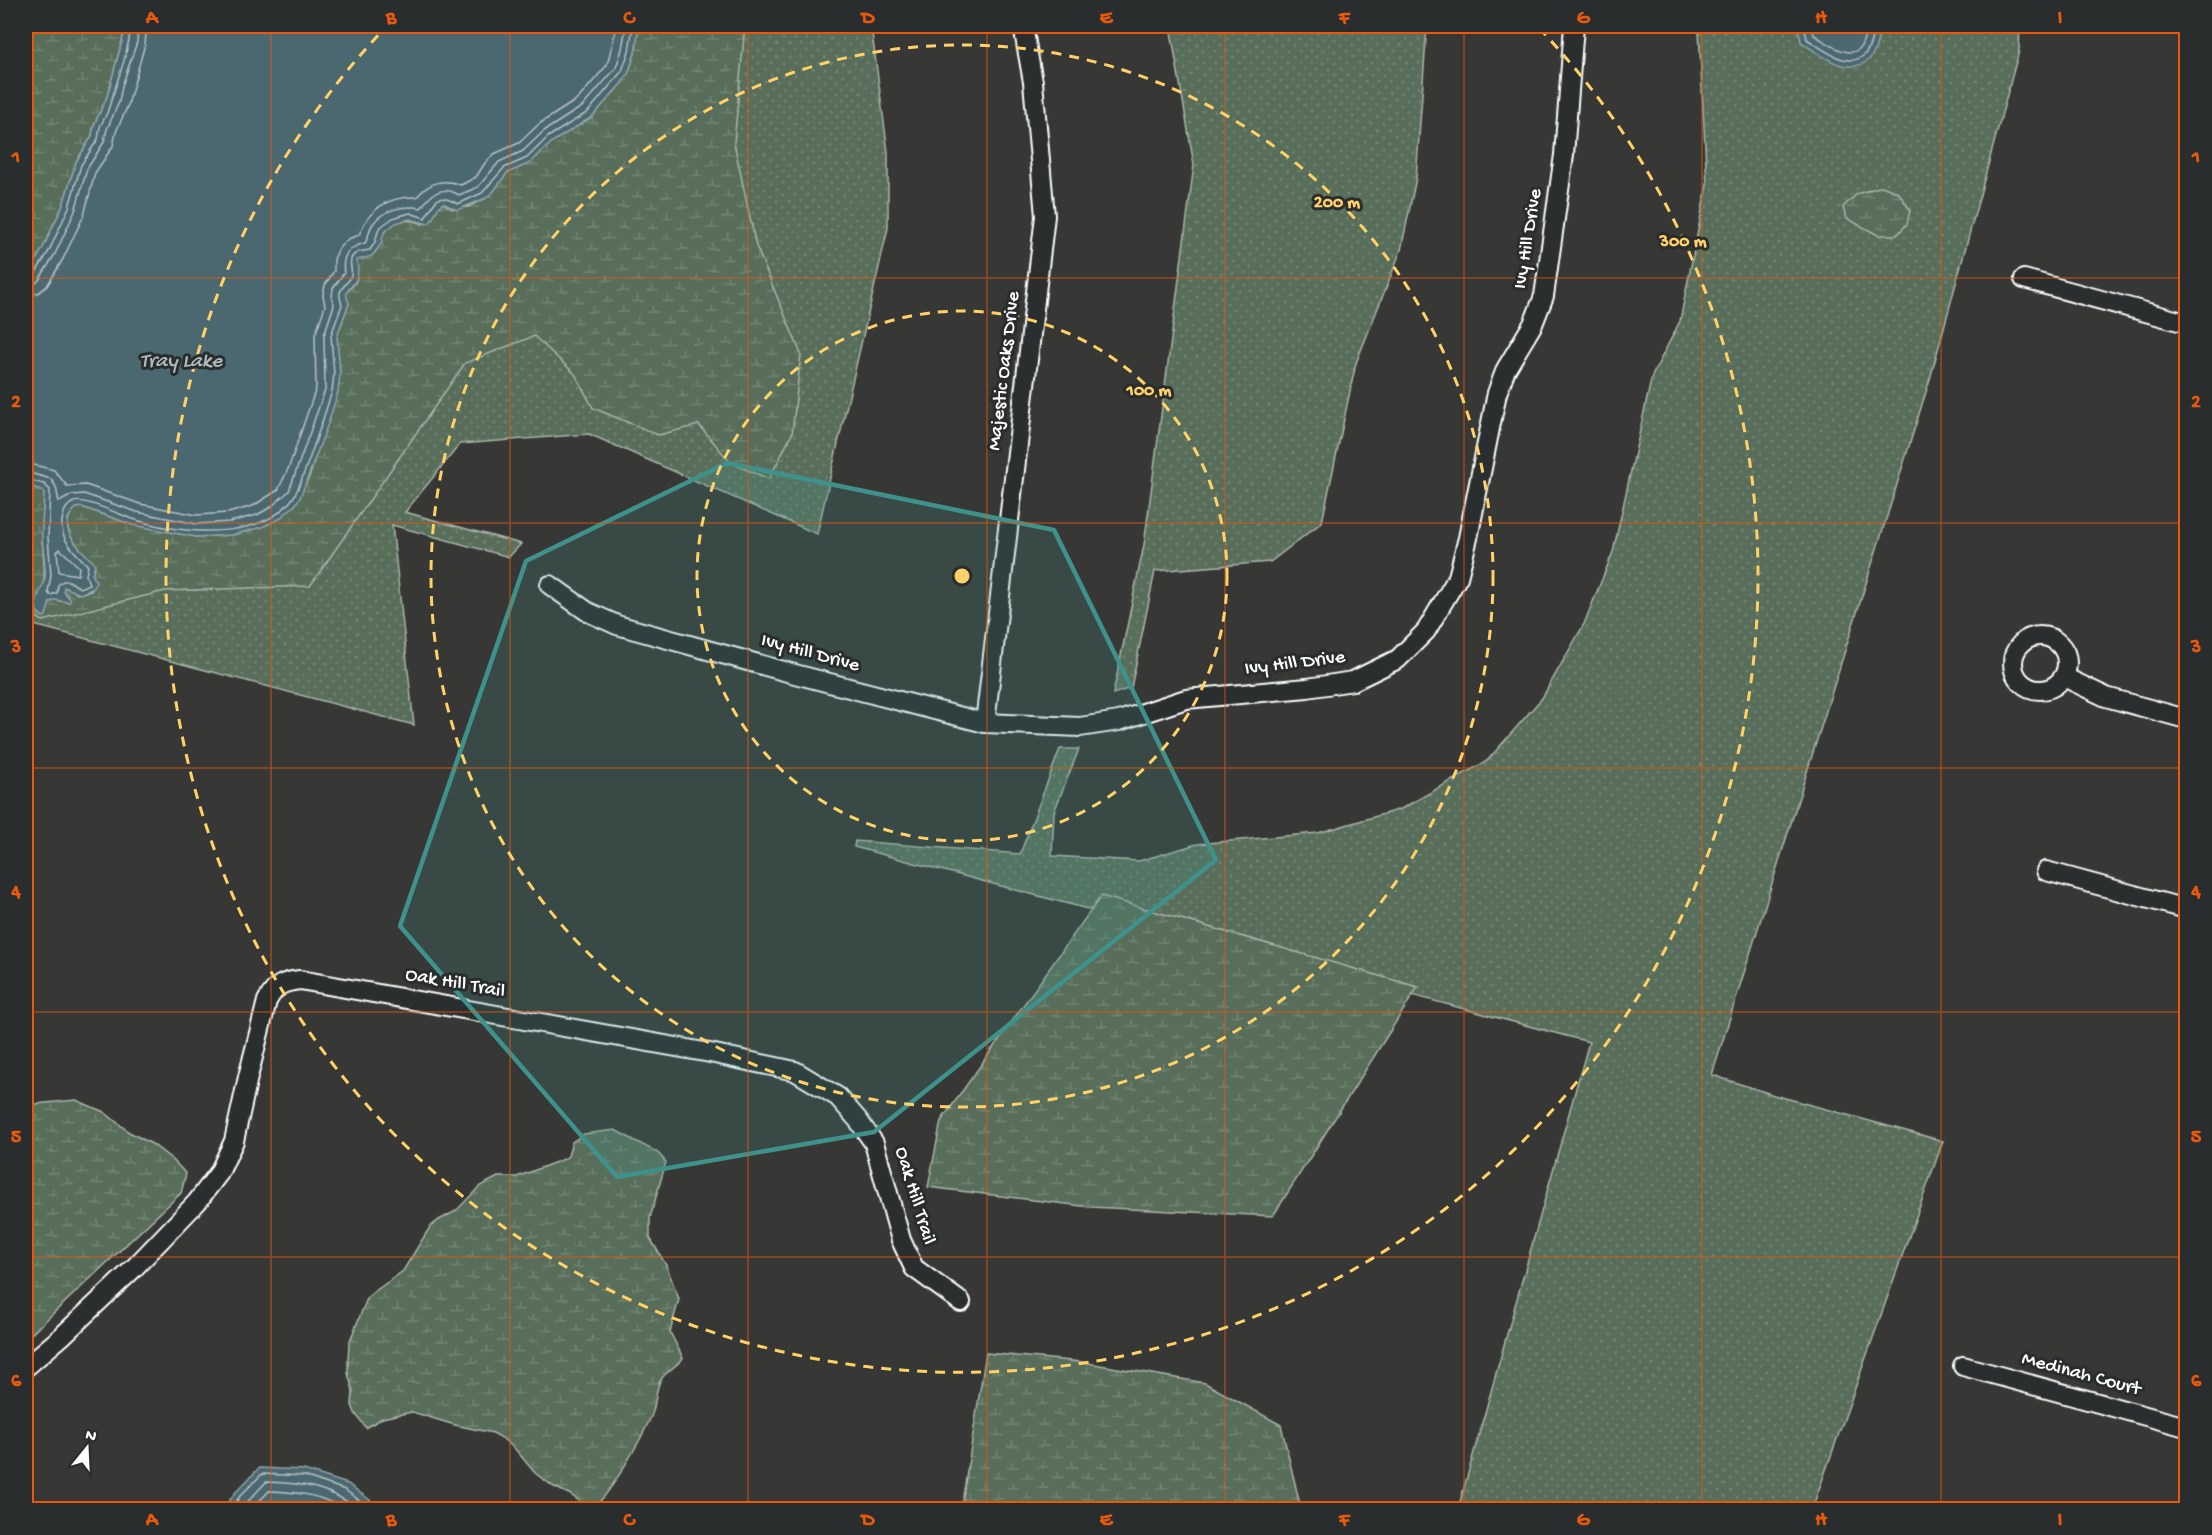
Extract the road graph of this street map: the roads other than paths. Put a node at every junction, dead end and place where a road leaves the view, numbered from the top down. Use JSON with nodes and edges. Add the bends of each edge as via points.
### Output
{"nodes":[{"id":1,"x":1023,"y":26,"type":"edge"},
{"id":2,"x":1574,"y":26,"type":"edge"},
{"id":3,"x":2024,"y":279,"type":"dead end"},
{"id":4,"x":2187,"y":323,"type":"edge"},
{"id":5,"x":550,"y":585,"type":"dead end"},
{"id":6,"x":2064,"y":677,"type":"dead end"},
{"id":7,"x":2187,"y":719,"type":"edge"},
{"id":8,"x":985,"y":723,"type":"junction"},
{"id":9,"x":2046,"y":871,"type":"dead end"},
{"id":10,"x":2187,"y":909,"type":"edge"},
{"id":11,"x":961,"y":1302,"type":"dead end"},
{"id":12,"x":1964,"y":1366,"type":"dead end"},
{"id":13,"x":26,"y":1367,"type":"edge"},
{"id":14,"x":2187,"y":1427,"type":"edge"}],
"edges":[{"from":1,"to":8,"type":"street","name":"Majestic Oaks Drive","via":[[1033,82],[1045,216]]},
{"from":2,"to":8,"type":"street","name":"Ivy Hill Drive","via":[[1564,155],[1544,296],[1497,393],[1458,577],[1426,631],[1398,659],[1353,681],[1186,699],[1119,721],[1080,727]]},
{"from":3,"to":4,"type":"street"},
{"from":5,"to":8,"type":"street","name":"Ivy Hill Drive","via":[[588,612],[617,625]]},
{"from":6,"to":7,"type":"street","via":[[2106,697]]},
{"from":9,"to":10,"type":"street"},
{"from":11,"to":13,"type":"street","name":"Oak Hill Trail","via":[[914,1268],[901,1240],[874,1143],[858,1120],[838,1097],[795,1071],[300,980],[284,981],[267,1001],[234,1141],[219,1173],[133,1269]]},
{"from":12,"to":14,"type":"street","name":"Medinah Court"}]}
